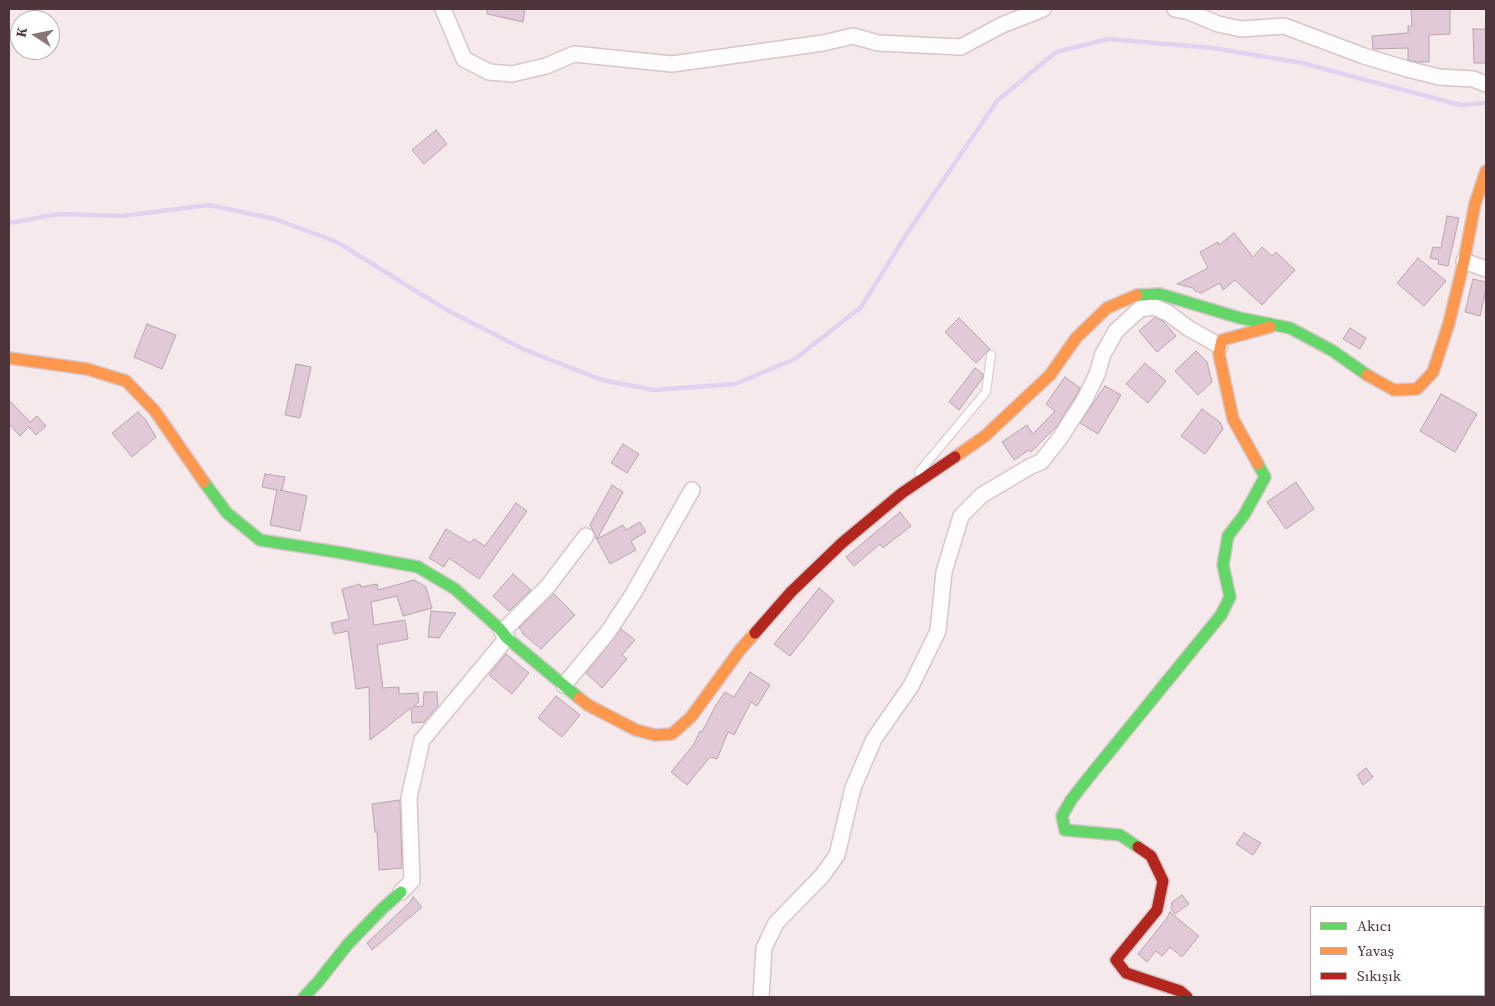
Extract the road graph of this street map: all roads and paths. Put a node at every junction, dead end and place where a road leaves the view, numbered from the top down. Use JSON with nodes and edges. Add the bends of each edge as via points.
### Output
{"nodes":[{"id":1,"x":443,"y":9,"type":"edge"},
{"id":2,"x":1043,"y":9,"type":"edge"},
{"id":3,"x":1175,"y":9,"type":"edge"},
{"id":4,"x":1486,"y":84,"type":"edge"},
{"id":5,"x":1486,"y":171,"type":"edge"},
{"id":6,"x":1464,"y":261,"type":"junction"},
{"id":7,"x":1486,"y":269,"type":"edge"},
{"id":8,"x":1276,"y":325,"type":"junction"},
{"id":9,"x":1220,"y":346,"type":"junction"},
{"id":10,"x":990,"y":355,"type":"dead end"},
{"id":11,"x":9,"y":358,"type":"edge"},
{"id":12,"x":692,"y":490,"type":"dead end"},
{"id":13,"x":902,"y":493,"type":"junction"},
{"id":14,"x":586,"y":536,"type":"dead end"},
{"id":15,"x":505,"y":635,"type":"junction"},
{"id":16,"x":564,"y":685,"type":"junction"},
{"id":17,"x":401,"y":892,"type":"joint"},
{"id":18,"x":304,"y":997,"type":"edge"},
{"id":19,"x":761,"y":997,"type":"edge"},
{"id":20,"x":1187,"y":997,"type":"edge"}],
"edges":[{"from":1,"to":2,"type":"street","via":[[464,59],[489,72],[512,74],[546,66],[574,54],[672,64],[854,36],[878,43],[961,47],[1002,25]]},
{"from":3,"to":4,"type":"street","via":[[1241,29],[1284,26],[1364,56],[1439,77],[1473,79]]},
{"from":5,"to":6,"type":"street","via":[[1475,204]]},
{"from":6,"to":7,"type":"street"},
{"from":6,"to":8,"type":"street","via":[[1433,372],[1417,389],[1394,390],[1324,346],[1290,328]]},
{"from":8,"to":9,"type":"street","via":[[1222,340]]},
{"from":8,"to":13,"type":"street","via":[[1240,318],[1160,294],[1136,295],[1107,308],[1076,338],[1050,375],[985,436]]},
{"from":9,"to":19,"type":"street","via":[[1168,313],[1154,308],[1140,309],[1116,331],[1085,399],[1041,462],[982,495],[961,516],[944,572],[938,631],[911,686],[874,739],[853,788],[837,854],[822,876],[776,924],[764,948]]},
{"from":9,"to":20,"type":"street","via":[[1233,419],[1265,477],[1244,516],[1228,536],[1223,564],[1230,597],[1221,615],[1089,777],[1062,816],[1065,830],[1120,835],[1151,856],[1163,881],[1157,910],[1116,960],[1126,973],[1180,991]]},
{"from":10,"to":13,"type":"lane","via":[[986,392]]},
{"from":11,"to":15,"type":"street","via":[[87,370],[126,381],[155,411],[227,513],[260,540],[418,567],[455,589]]},
{"from":12,"to":16,"type":"street","via":[[633,594],[608,632]]},
{"from":13,"to":16,"type":"street","via":[[842,543],[791,592],[740,650],[691,717],[672,734],[655,735],[636,730],[588,705]]},
{"from":14,"to":15,"type":"street"},
{"from":15,"to":16,"type":"street"},
{"from":15,"to":17,"type":"street","via":[[422,740],[409,798],[412,881]]},
{"from":17,"to":18,"type":"street","via":[[348,944]]}]}
